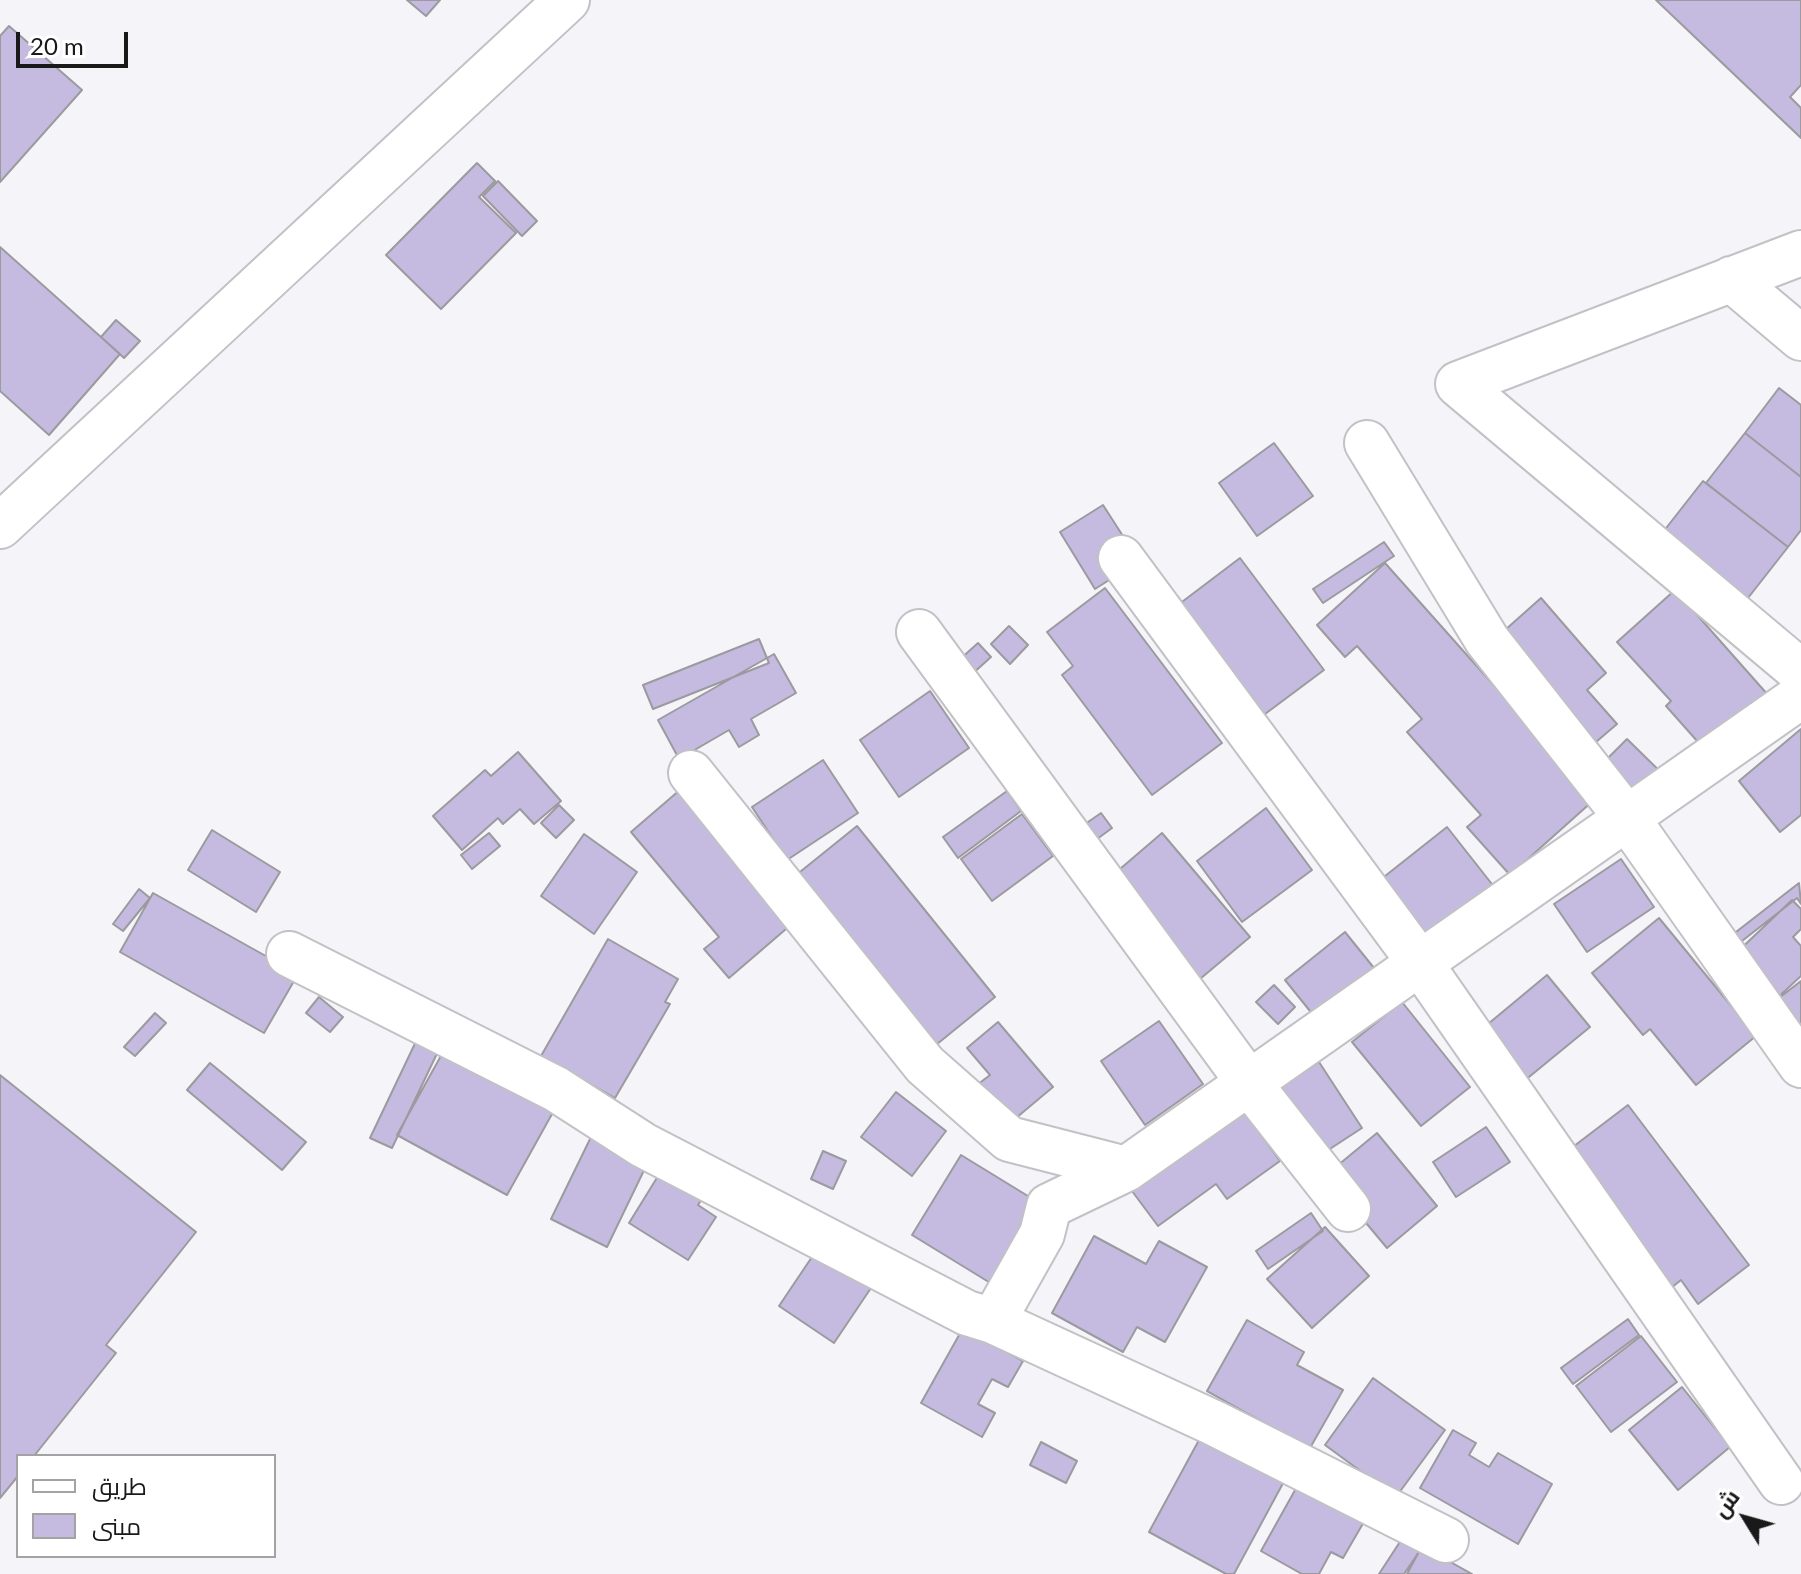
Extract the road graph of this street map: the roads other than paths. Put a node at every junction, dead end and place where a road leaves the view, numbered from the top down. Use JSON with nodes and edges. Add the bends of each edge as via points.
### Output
{"nodes":[{"id":1,"x":567,"y":0,"type":"edge"},
{"id":2,"x":1801,"y":253,"type":"edge"},
{"id":3,"x":1731,"y":279,"type":"junction"},
{"id":4,"x":1801,"y":338,"type":"edge"},
{"id":5,"x":1367,"y":443,"type":"dead end"},
{"id":6,"x":0,"y":526,"type":"edge"},
{"id":7,"x":1121,"y":558,"type":"dead end"},
{"id":8,"x":919,"y":632,"type":"dead end"},
{"id":9,"x":1801,"y":672,"type":"edge"},
{"id":10,"x":1801,"y":696,"type":"edge"},
{"id":11,"x":691,"y":773,"type":"dead end"},
{"id":12,"x":1627,"y":818,"type":"junction"},
{"id":13,"x":289,"y":954,"type":"dead end"},
{"id":14,"x":1420,"y":963,"type":"junction"},
{"id":15,"x":1801,"y":1065,"type":"edge"},
{"id":16,"x":1249,"y":1083,"type":"junction"},
{"id":17,"x":1126,"y":1169,"type":"junction"},
{"id":18,"x":1348,"y":1209,"type":"dead end"},
{"id":19,"x":993,"y":1321,"type":"junction"},
{"id":20,"x":1781,"y":1482,"type":"dead end"},
{"id":21,"x":1446,"y":1540,"type":"dead end"}],
"edges":[{"from":1,"to":6,"type":"street"},
{"from":2,"to":3,"type":"street"},
{"from":3,"to":4,"type":"street"},
{"from":3,"to":9,"type":"street","via":[[1458,384]]},
{"from":5,"to":12,"type":"street","via":[[1487,640]]},
{"from":7,"to":14,"type":"street"},
{"from":8,"to":16,"type":"street"},
{"from":10,"to":12,"type":"street"},
{"from":11,"to":17,"type":"street","via":[[925,1065],[1009,1139]]},
{"from":12,"to":14,"type":"street"},
{"from":12,"to":15,"type":"street"},
{"from":13,"to":19,"type":"street","via":[[556,1089],[643,1145],[967,1313]]},
{"from":14,"to":16,"type":"street"},
{"from":14,"to":20,"type":"street"},
{"from":16,"to":17,"type":"street"},
{"from":16,"to":18,"type":"street"},
{"from":17,"to":19,"type":"street","via":[[1049,1206],[1042,1234]]},
{"from":19,"to":21,"type":"street","via":[[1214,1423]]}]}
